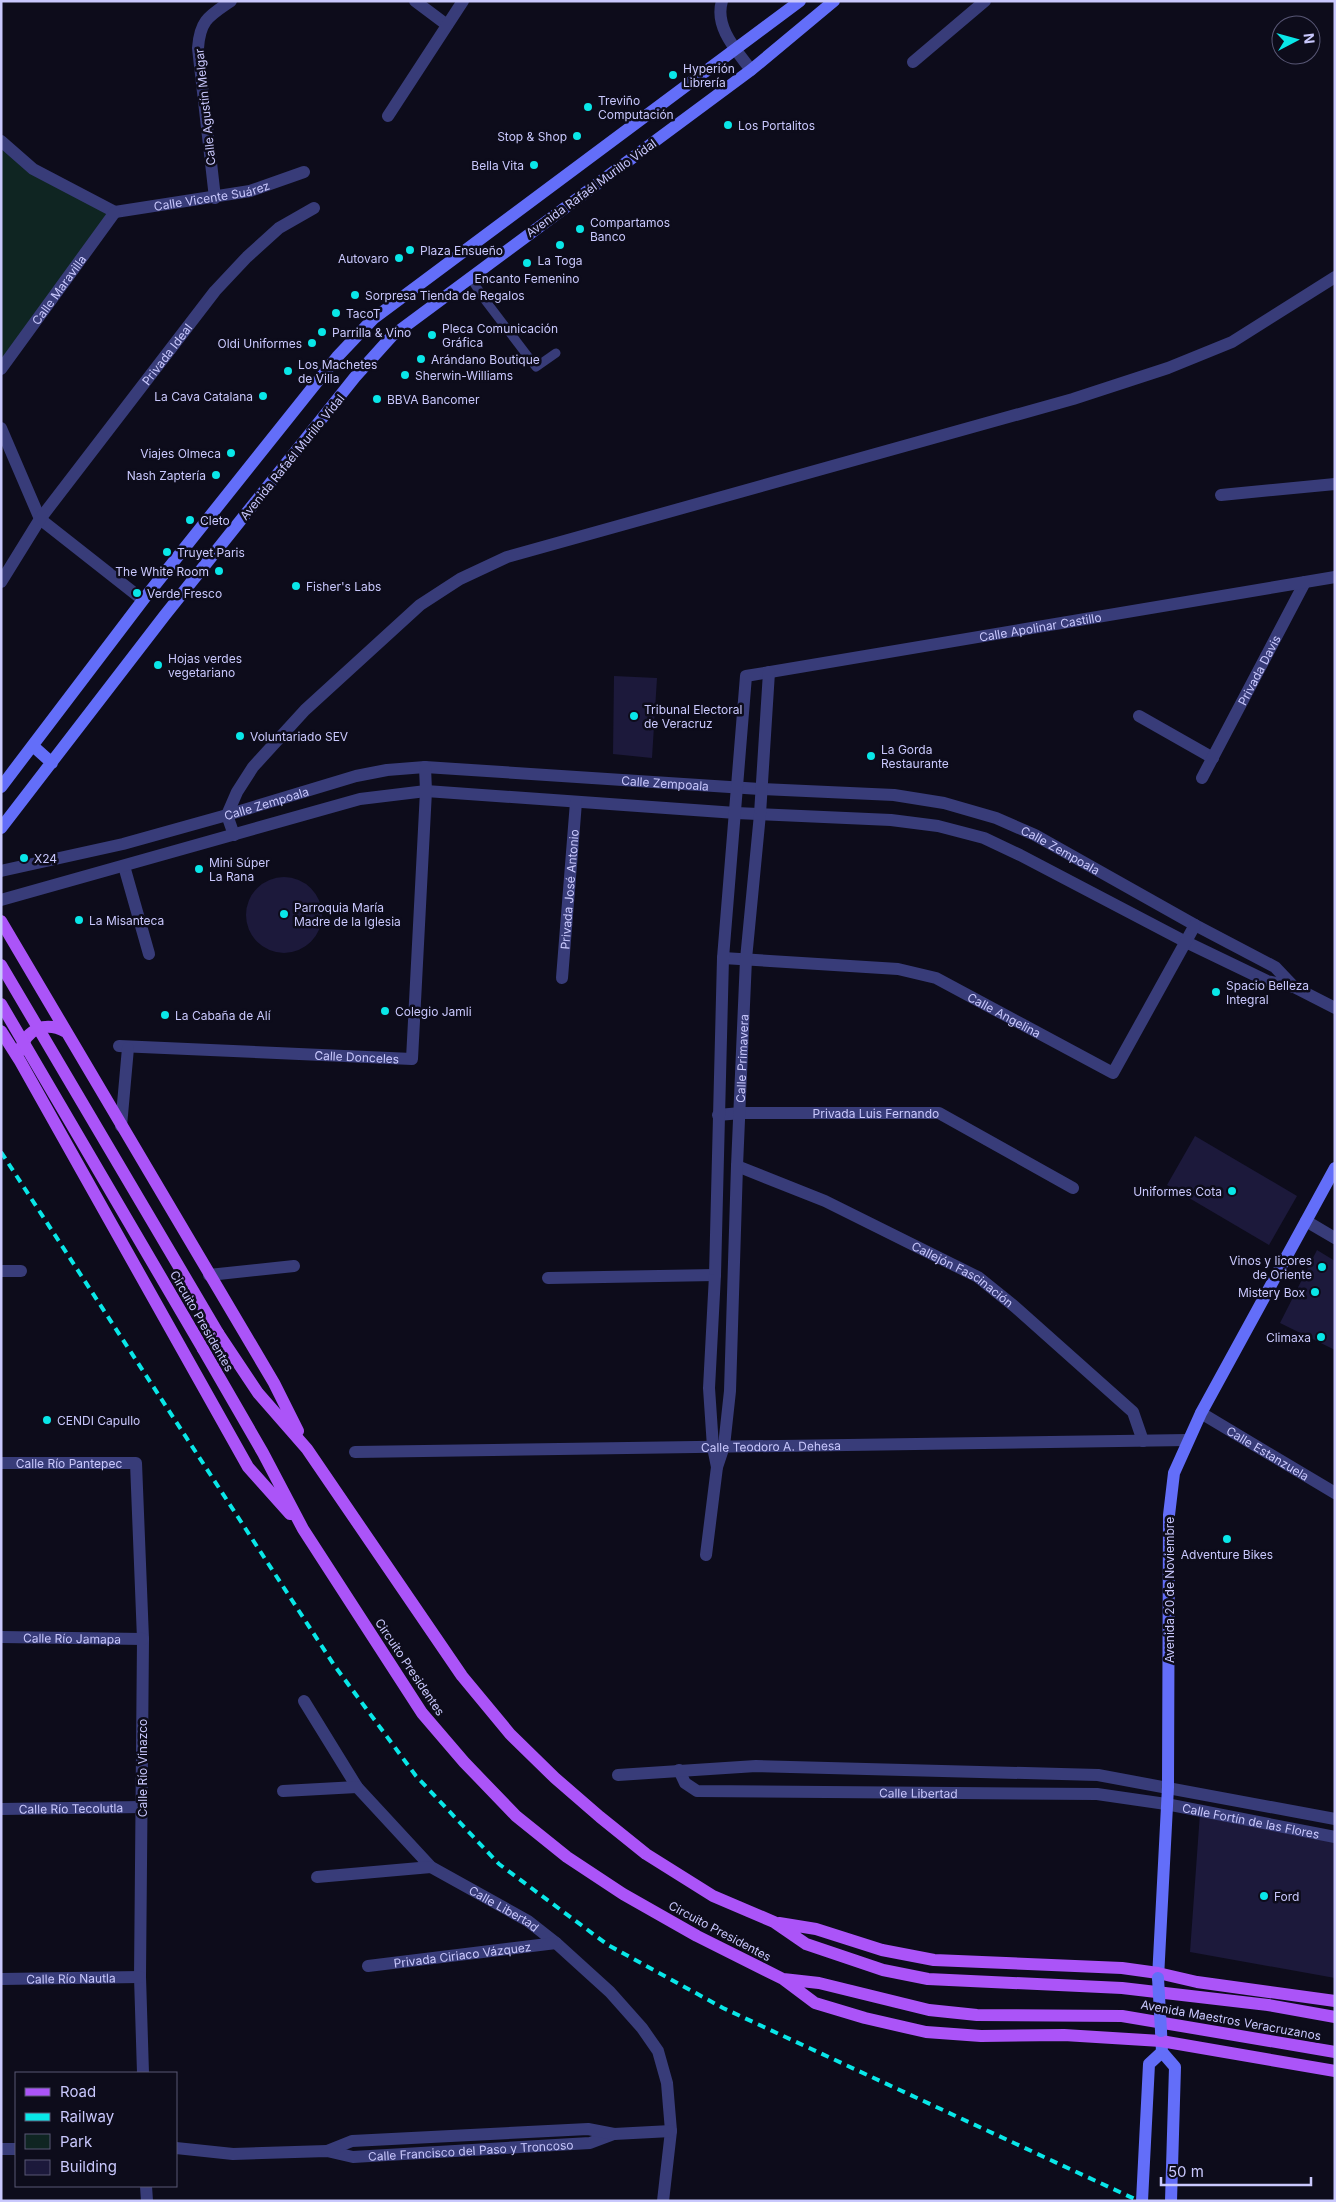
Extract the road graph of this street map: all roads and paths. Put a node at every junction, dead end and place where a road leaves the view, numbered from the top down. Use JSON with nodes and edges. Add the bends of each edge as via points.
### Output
{"nodes":[{"id":1,"x":232,"y":1,"type":"edge"},
{"id":2,"x":415,"y":1,"type":"edge"},
{"id":3,"x":463,"y":1,"type":"edge"},
{"id":4,"x":722,"y":1,"type":"edge"},
{"id":5,"x":800,"y":1,"type":"edge"},
{"id":6,"x":834,"y":1,"type":"edge"},
{"id":7,"x":985,"y":1,"type":"edge"},
{"id":8,"x":447,"y":25,"type":"junction"},
{"id":9,"x":736,"y":50,"type":"junction"},
{"id":10,"x":913,"y":62,"type":"dead end"},
{"id":11,"x":751,"y":70,"type":"junction"},
{"id":12,"x":388,"y":116,"type":"dead end"},
{"id":13,"x":1,"y":140,"type":"edge"},
{"id":14,"x":304,"y":172,"type":"dead end"},
{"id":15,"x":215,"y":198,"type":"junction"},
{"id":16,"x":314,"y":208,"type":"dead end"},
{"id":17,"x":115,"y":212,"type":"junction"},
{"id":18,"x":1335,"y":276,"type":"edge"},
{"id":19,"x":470,"y":277,"type":"junction"},
{"id":20,"x":556,"y":353,"type":"dead end"},
{"id":21,"x":1,"y":369,"type":"edge"},
{"id":22,"x":1,"y":428,"type":"edge"},
{"id":23,"x":1335,"y":484,"type":"edge"},
{"id":24,"x":1221,"y":495,"type":"dead end"},
{"id":25,"x":40,"y":519,"type":"junction"},
{"id":26,"x":1335,"y":577,"type":"edge"},
{"id":27,"x":1,"y":582,"type":"edge"},
{"id":28,"x":1306,"y":582,"type":"junction"},
{"id":29,"x":143,"y":600,"type":"junction"},
{"id":30,"x":769,"y":672,"type":"junction"},
{"id":31,"x":746,"y":676,"type":"joint"},
{"id":32,"x":1139,"y":716,"type":"dead end"},
{"id":33,"x":33,"y":746,"type":"junction"},
{"id":34,"x":1213,"y":758,"type":"junction"},
{"id":35,"x":52,"y":763,"type":"junction"},
{"id":36,"x":425,"y":767,"type":"junction"},
{"id":37,"x":1202,"y":778,"type":"dead end"},
{"id":38,"x":1,"y":787,"type":"edge"},
{"id":39,"x":738,"y":787,"type":"junction"},
{"id":40,"x":760,"y":790,"type":"junction"},
{"id":41,"x":426,"y":791,"type":"junction"},
{"id":42,"x":576,"y":802,"type":"junction"},
{"id":43,"x":736,"y":812,"type":"junction"},
{"id":44,"x":760,"y":814,"type":"junction"},
{"id":45,"x":227,"y":816,"type":"junction"},
{"id":46,"x":1,"y":828,"type":"edge"},
{"id":47,"x":234,"y":835,"type":"junction"},
{"id":48,"x":124,"y":866,"type":"junction"},
{"id":49,"x":1,"y":871,"type":"edge"},
{"id":50,"x":1,"y":900,"type":"edge"},
{"id":51,"x":1,"y":920,"type":"edge"},
{"id":52,"x":1195,"y":925,"type":"junction"},
{"id":53,"x":1186,"y":942,"type":"junction"},
{"id":54,"x":149,"y":954,"type":"dead end"},
{"id":55,"x":723,"y":958,"type":"junction"},
{"id":56,"x":746,"y":958,"type":"junction"},
{"id":57,"x":1,"y":965,"type":"edge"},
{"id":58,"x":562,"y":978,"type":"dead end"},
{"id":59,"x":1294,"y":987,"type":"junction"},
{"id":60,"x":1,"y":1004,"type":"edge"},
{"id":61,"x":1335,"y":1008,"type":"edge"},
{"id":62,"x":1,"y":1031,"type":"edge"},
{"id":63,"x":66,"y":1032,"type":"junction"},
{"id":64,"x":20,"y":1061,"type":"junction"},
{"id":65,"x":741,"y":1113,"type":"junction"},
{"id":66,"x":718,"y":1115,"type":"junction"},
{"id":67,"x":121,"y":1126,"type":"junction"},
{"id":68,"x":737,"y":1166,"type":"junction"},
{"id":69,"x":1335,"y":1168,"type":"edge"},
{"id":70,"x":1072,"y":1188,"type":"dead end"},
{"id":71,"x":1306,"y":1222,"type":"junction"},
{"id":72,"x":1335,"y":1238,"type":"edge"},
{"id":73,"x":294,"y":1266,"type":"dead end"},
{"id":74,"x":1,"y":1271,"type":"edge"},
{"id":75,"x":21,"y":1271,"type":"dead end"},
{"id":76,"x":209,"y":1275,"type":"junction"},
{"id":77,"x":715,"y":1275,"type":"junction"},
{"id":78,"x":548,"y":1278,"type":"dead end"},
{"id":79,"x":1201,"y":1413,"type":"junction"},
{"id":80,"x":1188,"y":1440,"type":"junction"},
{"id":81,"x":1142,"y":1441,"type":"junction"},
{"id":82,"x":719,"y":1447,"type":"junction"},
{"id":83,"x":306,"y":1449,"type":"junction"},
{"id":84,"x":355,"y":1452,"type":"dead end"},
{"id":85,"x":1,"y":1463,"type":"edge"},
{"id":86,"x":136,"y":1463,"type":"joint"},
{"id":87,"x":1335,"y":1493,"type":"edge"},
{"id":88,"x":303,"y":1529,"type":"junction"},
{"id":89,"x":706,"y":1555,"type":"dead end"},
{"id":90,"x":1,"y":1637,"type":"edge"},
{"id":91,"x":143,"y":1639,"type":"junction"},
{"id":92,"x":304,"y":1701,"type":"dead end"},
{"id":93,"x":679,"y":1770,"type":"junction"},
{"id":94,"x":1098,"y":1774,"type":"junction"},
{"id":95,"x":618,"y":1775,"type":"dead end"},
{"id":96,"x":357,"y":1787,"type":"junction"},
{"id":97,"x":1168,"y":1787,"type":"junction"},
{"id":98,"x":283,"y":1791,"type":"dead end"},
{"id":99,"x":1097,"y":1794,"type":"junction"},
{"id":100,"x":1166,"y":1804,"type":"junction"},
{"id":101,"x":142,"y":1807,"type":"junction"},
{"id":102,"x":1,"y":1809,"type":"edge"},
{"id":103,"x":1335,"y":1819,"type":"edge"},
{"id":104,"x":1335,"y":1838,"type":"edge"},
{"id":105,"x":431,"y":1867,"type":"junction"},
{"id":106,"x":317,"y":1878,"type":"dead end"},
{"id":107,"x":774,"y":1922,"type":"junction"},
{"id":108,"x":556,"y":1944,"type":"junction"},
{"id":109,"x":368,"y":1966,"type":"dead end"},
{"id":110,"x":1158,"y":1975,"type":"junction"},
{"id":111,"x":140,"y":1977,"type":"junction"},
{"id":112,"x":1,"y":1979,"type":"edge"},
{"id":113,"x":783,"y":1979,"type":"junction"},
{"id":114,"x":1122,"y":1988,"type":"joint"},
{"id":115,"x":1335,"y":2001,"type":"edge"},
{"id":116,"x":1122,"y":2016,"type":"joint"},
{"id":117,"x":1335,"y":2017,"type":"edge"},
{"id":118,"x":1161,"y":2041,"type":"junction"},
{"id":119,"x":1335,"y":2052,"type":"edge"},
{"id":120,"x":1335,"y":2071,"type":"edge"},
{"id":121,"x":143,"y":2072,"type":"edge"},
{"id":122,"x":671,"y":2131,"type":"junction"},
{"id":123,"x":178,"y":2148,"type":"edge"},
{"id":124,"x":1,"y":2149,"type":"edge"},
{"id":125,"x":15,"y":2149,"type":"edge"},
{"id":126,"x":146,"y":2187,"type":"edge"},
{"id":127,"x":147,"y":2201,"type":"edge"},
{"id":128,"x":663,"y":2201,"type":"edge"},
{"id":129,"x":1142,"y":2201,"type":"edge"},
{"id":130,"x":1171,"y":2201,"type":"edge"}],
"edges":[{"from":1,"to":15,"type":"street","name":"Calle Agustín Melgar","via":[[211,15],[199,31],[198,48]]},
{"from":2,"to":8,"type":"street"},
{"from":3,"to":8,"type":"street"},
{"from":4,"to":9,"type":"street","via":[[723,28]]},
{"from":5,"to":9,"type":"main road","name":"Avenida Rafaél Murillo Vidal"},
{"from":6,"to":11,"type":"main road","name":"Avenida Rafaél Murillo Vidal"},
{"from":7,"to":10,"type":"street"},
{"from":8,"to":12,"type":"street"},
{"from":9,"to":11,"type":"street"},
{"from":9,"to":29,"type":"main road","name":"Avenida Rafaél Murillo Vidal","via":[[373,320],[337,356]]},
{"from":11,"to":19,"type":"main road","name":"Avenida Rafaél Murillo Vidal"},
{"from":13,"to":17,"type":"street","via":[[32,169]]},
{"from":14,"to":15,"type":"street","name":"Calle Vicente Suárez","via":[[250,191]]},
{"from":15,"to":17,"type":"street","name":"Calle Vicente Suárez"},
{"from":16,"to":25,"type":"street","name":"Privada Ideal","via":[[279,228],[214,291]]},
{"from":17,"to":21,"type":"street","name":"Calle Maravilla"},
{"from":18,"to":45,"type":"street","via":[[1232,342],[1168,368],[1073,399],[507,557],[460,579],[420,605],[305,710],[253,767]]},
{"from":19,"to":20,"type":"lane","via":[[536,367]]},
{"from":19,"to":35,"type":"main road","name":"Avenida Rafaél Murillo Vidal","via":[[392,336],[355,377],[164,615]]},
{"from":22,"to":25,"type":"street"},
{"from":23,"to":24,"type":"street"},
{"from":25,"to":27,"type":"street","name":"Privada Ideal"},
{"from":25,"to":29,"type":"street"},
{"from":26,"to":28,"type":"street","name":"Calle Apolinar Castillo"},
{"from":28,"to":30,"type":"street","name":"Calle Apolinar Castillo"},
{"from":28,"to":34,"type":"street","name":"Privada Davis"},
{"from":29,"to":33,"type":"main road","name":"Avenida Rafaél Murillo Vidal"},
{"from":30,"to":31,"type":"street","name":"Calle Apolinar Castillo"},
{"from":30,"to":40,"type":"street","name":"Calle Primavera"},
{"from":31,"to":39,"type":"street","name":"Calle Primavera"},
{"from":32,"to":34,"type":"street"},
{"from":33,"to":35,"type":"main road"},
{"from":33,"to":38,"type":"main road","name":"Avenida Rafaél Murillo Vidal"},
{"from":34,"to":37,"type":"street","name":"Privada Davis"},
{"from":35,"to":46,"type":"main road","name":"Avenida Rafaél Murillo Vidal"},
{"from":36,"to":39,"type":"street","name":"Calle Zempoala"},
{"from":36,"to":41,"type":"street","name":"Calle Donceles"},
{"from":36,"to":45,"type":"street","name":"Calle Zempoala","via":[[356,776]]},
{"from":39,"to":40,"type":"street","name":"Calle Zempoala"},
{"from":39,"to":43,"type":"street","name":"Calle Primavera"},
{"from":40,"to":44,"type":"street","name":"Calle Primavera"},
{"from":40,"to":52,"type":"street","name":"Calle Zempoala","via":[[894,795],[944,803],[996,818],[1035,835]]},
{"from":41,"to":42,"type":"street","name":"Calle Zempoala"},
{"from":41,"to":47,"type":"street","name":"Calle Zempoala","via":[[360,799]]},
{"from":41,"to":67,"type":"street","name":"Calle Donceles","via":[[412,1059],[124,1047]]},
{"from":42,"to":43,"type":"street","name":"Calle Zempoala"},
{"from":42,"to":58,"type":"street","name":"Privada José Antonio"},
{"from":43,"to":44,"type":"street","name":"Calle Zempoala"},
{"from":43,"to":55,"type":"street","name":"Calle Primavera"},
{"from":44,"to":53,"type":"street","name":"Calle Zempoala","via":[[891,820],[938,826],[984,838]]},
{"from":44,"to":56,"type":"street","name":"Calle Primavera"},
{"from":45,"to":47,"type":"street"},
{"from":45,"to":49,"type":"street","name":"Calle Zempoala","via":[[123,844]]},
{"from":47,"to":48,"type":"street","name":"Calle Zempoala"},
{"from":48,"to":50,"type":"street","name":"Calle Zempoala"},
{"from":48,"to":54,"type":"street"},
{"from":51,"to":63,"type":"main road"},
{"from":52,"to":53,"type":"street","name":"Calle Angelina"},
{"from":52,"to":59,"type":"street","name":"Calle Zempoala","via":[[1275,967]]},
{"from":53,"to":56,"type":"street","name":"Calle Angelina","via":[[1113,1073],[936,978],[898,969]]},
{"from":53,"to":59,"type":"street","name":"Calle Zempoala","via":[[1267,981]]},
{"from":55,"to":56,"type":"street","name":"Calle Angelina"},
{"from":55,"to":66,"type":"street","name":"Calle Primavera"},
{"from":56,"to":65,"type":"street","name":"Calle Primavera"},
{"from":57,"to":83,"type":"main road","name":"Circuito Presidentes","bridge":true,"via":[[218,1333],[258,1393]]},
{"from":59,"to":61,"type":"street","name":"Calle Zempoala"},
{"from":60,"to":88,"type":"main road","name":"Circuito Presidentes","bridge":true,"via":[[263,1453]]},
{"from":62,"to":64,"type":"main road"},
{"from":63,"to":64,"type":"main road","via":[[48,1026],[29,1033],[23,1041]]},
{"from":63,"to":67,"type":"main road"},
{"from":64,"to":88,"type":"main road","via":[[248,1466]]},
{"from":65,"to":66,"type":"street","name":"Privada Luis Fernando"},
{"from":65,"to":68,"type":"street","name":"Calle Primavera"},
{"from":65,"to":70,"type":"street","name":"Privada Luis Fernando","via":[[939,1113]]},
{"from":66,"to":77,"type":"street","name":"Calle Primavera"},
{"from":67,"to":76,"type":"main road"},
{"from":68,"to":81,"type":"street","name":"Callejón Fascinación","via":[[825,1200],[978,1277],[1133,1412]]},
{"from":68,"to":82,"type":"street","name":"Calle Primavera","via":[[730,1392]]},
{"from":69,"to":71,"type":"main road","name":"Avenida 20 de Noviembre"},
{"from":71,"to":72,"type":"street"},
{"from":71,"to":79,"type":"main road","name":"Avenida 20 de Noviembre"},
{"from":73,"to":76,"type":"street"},
{"from":74,"to":75,"type":"street"},
{"from":76,"to":83,"type":"main road","via":[[274,1384]]},
{"from":77,"to":78,"type":"street"},
{"from":77,"to":82,"type":"street","name":"Calle Primavera","via":[[709,1388]]},
{"from":79,"to":80,"type":"main road","name":"Avenida 20 de Noviembre"},
{"from":79,"to":87,"type":"street","name":"Calle Estanzuela"},
{"from":80,"to":81,"type":"street","name":"Calle Teodoro A. Dehesa"},
{"from":80,"to":97,"type":"main road","name":"Avenida 20 de Noviembre","via":[[1174,1473],[1169,1515]]},
{"from":81,"to":82,"type":"street","name":"Calle Teodoro A. Dehesa"},
{"from":82,"to":84,"type":"street","name":"Calle Teodoro A. Dehesa"},
{"from":82,"to":89,"type":"street"},
{"from":83,"to":107,"type":"main road","name":"Circuito Presidentes","via":[[462,1676],[510,1734],[555,1778],[646,1854],[713,1896]]},
{"from":85,"to":86,"type":"street","name":"Calle Río Pantepec"},
{"from":86,"to":91,"type":"street","name":"Calle Río Vinazco"},
{"from":88,"to":113,"type":"main road","name":"Circuito Presidentes","via":[[422,1713],[516,1816],[567,1857],[623,1894]]},
{"from":90,"to":91,"type":"street","name":"Calle Río Jamapa"},
{"from":91,"to":101,"type":"street","name":"Calle Río Vinazco"},
{"from":92,"to":96,"type":"street","name":"Calle Libertad"},
{"from":93,"to":94,"type":"street","name":"Calle Libertad","via":[[756,1766]]},
{"from":93,"to":95,"type":"street","name":"Calle Libertad"},
{"from":93,"to":99,"type":"street","name":"Calle Libertad","via":[[685,1783],[698,1791]]},
{"from":94,"to":97,"type":"street","name":"Calle Libertad"},
{"from":94,"to":99,"type":"street"},
{"from":96,"to":98,"type":"street"},
{"from":96,"to":105,"type":"street","name":"Calle Libertad"},
{"from":97,"to":100,"type":"main road","name":"Avenida 20 de Noviembre"},
{"from":97,"to":103,"type":"street","name":"Calle Fortín de las Flores"},
{"from":99,"to":100,"type":"street","name":"Calle Libertad"},
{"from":100,"to":104,"type":"street","name":"Calle Fortín de las Flores"},
{"from":100,"to":110,"type":"main road","name":"Avenida 20 de Noviembre"},
{"from":101,"to":102,"type":"street","name":"Calle Río Tecolutla"},
{"from":101,"to":111,"type":"street","name":"Calle Río Vinazco"},
{"from":105,"to":106,"type":"street"},
{"from":105,"to":108,"type":"street","name":"Calle Libertad","via":[[528,1921]]},
{"from":107,"to":110,"type":"main road","via":[[816,1929],[882,1950],[934,1960],[1122,1968]]},
{"from":107,"to":114,"type":"main road","name":"Circuito Presidentes","via":[[806,1944],[884,1970],[928,1979]]},
{"from":108,"to":109,"type":"street","name":"Privada Ciriaco Vázquez"},
{"from":108,"to":122,"type":"street","name":"Calle Libertad","via":[[610,1992],[658,2051],[667,2083]]},
{"from":110,"to":115,"type":"main road"},
{"from":110,"to":118,"type":"main road","name":"Avenida 20 de Noviembre","bridge":true},
{"from":111,"to":112,"type":"street","name":"Calle Río Nautla"},
{"from":111,"to":121,"type":"street","name":"Calle Río Vinazco"},
{"from":113,"to":116,"type":"main road","name":"Circuito Presidentes","via":[[819,1983],[948,2012]]},
{"from":113,"to":118,"type":"main road","via":[[814,2003],[926,2032]]},
{"from":114,"to":117,"type":"main road","name":"Avenida Maestros Veracruzanos","via":[[1268,2005]]},
{"from":116,"to":119,"type":"main road","name":"Avenida Maestros Veracruzanos"},
{"from":118,"to":120,"type":"main road"},
{"from":118,"to":129,"type":"main road","via":[[1149,2064]]},
{"from":118,"to":130,"type":"main road","name":"Avenida 20 de Noviembre","via":[[1175,2067]]},
{"from":122,"to":123,"type":"street","name":"Calle Francisco del Paso y Troncoso","via":[[614,2134],[580,2144],[353,2157],[327,2151],[234,2154]]},
{"from":122,"to":128,"type":"street"},
{"from":124,"to":125,"type":"street"},
{"from":126,"to":127,"type":"street"}]}
